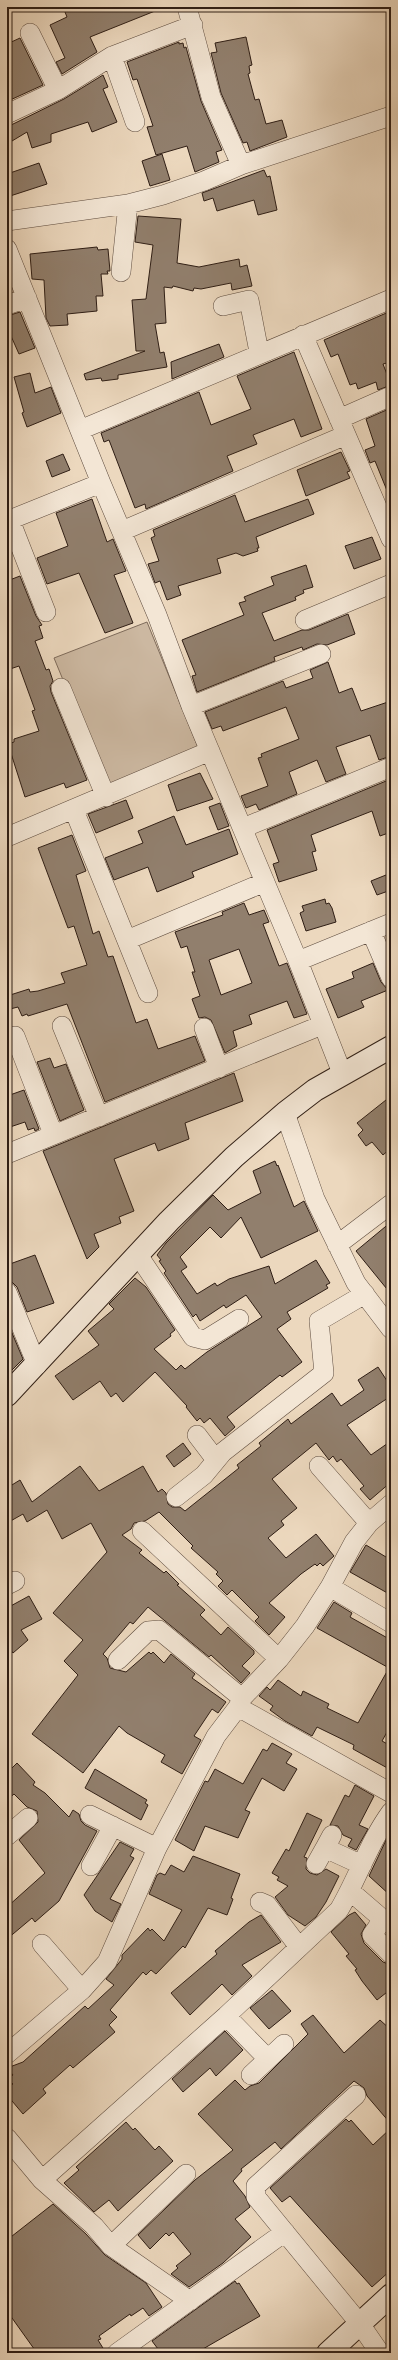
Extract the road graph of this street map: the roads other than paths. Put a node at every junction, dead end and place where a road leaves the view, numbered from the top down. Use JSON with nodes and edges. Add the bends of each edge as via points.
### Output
{"nodes":[{"id":1,"x":187,"y":7,"type":"edge"},
{"id":2,"x":193,"y":25,"type":"junction"},
{"id":3,"x":30,"y":33,"type":"dead end"},
{"id":4,"x":112,"y":56,"type":"junction"},
{"id":5,"x":58,"y":90,"type":"junction"},
{"id":6,"x":7,"y":114,"type":"edge"},
{"id":7,"x":391,"y":116,"type":"edge"},
{"id":8,"x":135,"y":122,"type":"dead end"},
{"id":9,"x":241,"y":165,"type":"junction"},
{"id":10,"x":128,"y":204,"type":"junction"},
{"id":11,"x":7,"y":221,"type":"edge"},
{"id":12,"x":7,"y":249,"type":"edge"},
{"id":13,"x":121,"y":272,"type":"dead end"},
{"id":14,"x":27,"y":298,"type":"junction"},
{"id":15,"x":391,"y":299,"type":"edge"},
{"id":16,"x":7,"y":305,"type":"edge"},
{"id":17,"x":223,"y":306,"type":"dead end"},
{"id":18,"x":303,"y":335,"type":"junction"},
{"id":19,"x":260,"y":352,"type":"junction"},
{"id":20,"x":391,"y":396,"type":"edge"},
{"id":21,"x":342,"y":427,"type":"junction"},
{"id":22,"x":80,"y":430,"type":"junction"},
{"id":23,"x":101,"y":483,"type":"junction"},
{"id":24,"x":386,"y":516,"type":"edge"},
{"id":25,"x":8,"y":520,"type":"edge"},
{"id":26,"x":122,"y":531,"type":"junction"},
{"id":27,"x":391,"y":539,"type":"edge"},
{"id":28,"x":391,"y":584,"type":"edge"},
{"id":29,"x":46,"y":612,"type":"dead end"},
{"id":30,"x":305,"y":620,"type":"dead end"},
{"id":31,"x":321,"y":654,"type":"dead end"},
{"id":32,"x":61,"y":688,"type":"dead end"},
{"id":33,"x":191,"y":706,"type":"junction"},
{"id":34,"x":210,"y":751,"type":"junction"},
{"id":35,"x":391,"y":767,"type":"edge"},
{"id":36,"x":106,"y":797,"type":"junction"},
{"id":37,"x":74,"y":810,"type":"junction"},
{"id":38,"x":243,"y":828,"type":"junction"},
{"id":39,"x":7,"y":837,"type":"edge"},
{"id":40,"x":265,"y":882,"type":"junction"},
{"id":41,"x":391,"y":923,"type":"edge"},
{"id":42,"x":371,"y":931,"type":"junction"},
{"id":43,"x":127,"y":940,"type":"junction"},
{"id":44,"x":298,"y":961,"type":"junction"},
{"id":45,"x":391,"y":978,"type":"edge"},
{"id":46,"x":148,"y":993,"type":"dead end"},
{"id":47,"x":322,"y":1025,"type":"junction"},
{"id":48,"x":62,"y":1026,"type":"dead end"},
{"id":49,"x":204,"y":1028,"type":"dead end"},
{"id":50,"x":15,"y":1036,"type":"dead end"},
{"id":51,"x":391,"y":1047,"type":"edge"},
{"id":52,"x":219,"y":1068,"type":"junction"},
{"id":53,"x":342,"y":1073,"type":"junction"},
{"id":54,"x":284,"y":1113,"type":"junction"},
{"id":55,"x":99,"y":1117,"type":"junction"},
{"id":56,"x":53,"y":1134,"type":"junction"},
{"id":57,"x":7,"y":1154,"type":"edge"},
{"id":58,"x":391,"y":1204,"type":"edge"},
{"id":59,"x":337,"y":1245,"type":"junction"},
{"id":60,"x":138,"y":1255,"type":"junction"},
{"id":61,"x":7,"y":1292,"type":"edge"},
{"id":62,"x":365,"y":1294,"type":"junction"},
{"id":63,"x":239,"y":1319,"type":"dead end"},
{"id":64,"x":391,"y":1329,"type":"edge"},
{"id":65,"x":37,"y":1365,"type":"junction"},
{"id":66,"x":7,"y":1396,"type":"edge"},
{"id":67,"x":197,"y":1435,"type":"dead end"},
{"id":68,"x":216,"y":1460,"type":"junction"},
{"id":69,"x":319,"y":1466,"type":"dead end"},
{"id":70,"x":176,"y":1497,"type":"dead end"},
{"id":71,"x":391,"y":1504,"type":"edge"},
{"id":72,"x":369,"y":1523,"type":"junction"},
{"id":73,"x":142,"y":1531,"type":"dead end"},
{"id":74,"x":330,"y":1588,"type":"junction"},
{"id":75,"x":391,"y":1623,"type":"edge"},
{"id":76,"x":279,"y":1659,"type":"junction"},
{"id":77,"x":118,"y":1660,"type":"dead end"},
{"id":78,"x":240,"y":1703,"type":"junction"},
{"id":79,"x":391,"y":1793,"type":"edge"},
{"id":80,"x":391,"y":1812,"type":"edge"},
{"id":81,"x":90,"y":1815,"type":"dead end"},
{"id":82,"x":28,"y":1818,"type":"dead end"},
{"id":83,"x":113,"y":1826,"type":"junction"},
{"id":84,"x":7,"y":1836,"type":"edge"},
{"id":85,"x":157,"y":1848,"type":"junction"},
{"id":86,"x":324,"y":1849,"type":"dead end"},
{"id":87,"x":362,"y":1865,"type":"junction"},
{"id":88,"x":92,"y":1866,"type":"dead end"},
{"id":89,"x":350,"y":1891,"type":"junction"},
{"id":90,"x":260,"y":1902,"type":"dead end"},
{"id":91,"x":42,"y":1944,"type":"dead end"},
{"id":92,"x":299,"y":1947,"type":"junction"},
{"id":93,"x":391,"y":1954,"type":"edge"},
{"id":94,"x":82,"y":1990,"type":"junction"},
{"id":95,"x":226,"y":2016,"type":"junction"},
{"id":96,"x":284,"y":2044,"type":"dead end"},
{"id":97,"x":7,"y":2054,"type":"edge"},
{"id":98,"x":268,"y":2059,"type":"junction"},
{"id":99,"x":251,"y":2075,"type":"dead end"},
{"id":100,"x":356,"y":2095,"type":"dead end"},
{"id":101,"x":7,"y":2138,"type":"edge"},
{"id":102,"x":186,"y":2174,"type":"dead end"},
{"id":103,"x":42,"y":2180,"type":"junction"},
{"id":104,"x":285,"y":2232,"type":"junction"},
{"id":105,"x":111,"y":2246,"type":"junction"},
{"id":106,"x":391,"y":2295,"type":"edge"},
{"id":107,"x":190,"y":2301,"type":"junction"},
{"id":108,"x":360,"y":2324,"type":"junction"},
{"id":109,"x":117,"y":2353,"type":"edge"},
{"id":110,"x":328,"y":2353,"type":"edge"},
{"id":111,"x":380,"y":2353,"type":"edge"}],
"edges":[{"from":1,"to":2,"type":"street"},
{"from":2,"to":4,"type":"street"},
{"from":2,"to":9,"type":"street","via":[[211,97]]},
{"from":3,"to":5,"type":"street"},
{"from":4,"to":5,"type":"street"},
{"from":4,"to":8,"type":"street"},
{"from":5,"to":6,"type":"street"},
{"from":7,"to":9,"type":"street"},
{"from":9,"to":10,"type":"street","via":[[204,181]]},
{"from":10,"to":11,"type":"street"},
{"from":10,"to":13,"type":"street"},
{"from":12,"to":14,"type":"street"},
{"from":14,"to":16,"type":"street"},
{"from":14,"to":22,"type":"street"},
{"from":15,"to":18,"type":"street"},
{"from":17,"to":19,"type":"street","via":[[249,300]]},
{"from":18,"to":19,"type":"street"},
{"from":18,"to":21,"type":"street"},
{"from":19,"to":22,"type":"street"},
{"from":20,"to":21,"type":"street"},
{"from":21,"to":24,"type":"street"},
{"from":21,"to":26,"type":"street"},
{"from":22,"to":23,"type":"street"},
{"from":23,"to":25,"type":"street"},
{"from":23,"to":26,"type":"street"},
{"from":24,"to":27,"type":"street"},
{"from":25,"to":29,"type":"street"},
{"from":26,"to":33,"type":"street"},
{"from":28,"to":30,"type":"street"},
{"from":31,"to":33,"type":"street"},
{"from":32,"to":36,"type":"street"},
{"from":33,"to":34,"type":"street"},
{"from":34,"to":36,"type":"street"},
{"from":34,"to":38,"type":"street"},
{"from":35,"to":38,"type":"street"},
{"from":36,"to":37,"type":"street"},
{"from":37,"to":39,"type":"street"},
{"from":37,"to":43,"type":"street"},
{"from":38,"to":40,"type":"street"},
{"from":40,"to":43,"type":"street"},
{"from":40,"to":44,"type":"street"},
{"from":41,"to":42,"type":"street"},
{"from":42,"to":44,"type":"street"},
{"from":42,"to":45,"type":"street"},
{"from":43,"to":46,"type":"street"},
{"from":44,"to":47,"type":"street"},
{"from":47,"to":52,"type":"street"},
{"from":47,"to":53,"type":"street"},
{"from":48,"to":55,"type":"street"},
{"from":49,"to":52,"type":"street"},
{"from":50,"to":56,"type":"street"},
{"from":51,"to":53,"type":"street"},
{"from":52,"to":55,"type":"street"},
{"from":53,"to":54,"type":"street"},
{"from":54,"to":59,"type":"street","via":[[315,1199]]},
{"from":54,"to":60,"type":"street","via":[[234,1157]]},
{"from":55,"to":56,"type":"street"},
{"from":56,"to":57,"type":"street"},
{"from":58,"to":59,"type":"street"},
{"from":59,"to":62,"type":"street","via":[[356,1284]]},
{"from":60,"to":63,"type":"street","via":[[193,1338],[205,1340]]},
{"from":60,"to":65,"type":"street"},
{"from":61,"to":65,"type":"street"},
{"from":62,"to":64,"type":"street"},
{"from":62,"to":68,"type":"street","via":[[319,1321],[324,1373],[222,1452]]},
{"from":65,"to":66,"type":"street"},
{"from":67,"to":68,"type":"street"},
{"from":68,"to":70,"type":"street","via":[[204,1475]]},
{"from":69,"to":72,"type":"street"},
{"from":71,"to":72,"type":"street"},
{"from":72,"to":74,"type":"street","via":[[350,1548]]},
{"from":73,"to":76,"type":"street"},
{"from":74,"to":75,"type":"street"},
{"from":74,"to":76,"type":"street"},
{"from":76,"to":78,"type":"street"},
{"from":77,"to":78,"type":"street","via":[[148,1631],[159,1630]]},
{"from":78,"to":79,"type":"street"},
{"from":78,"to":85,"type":"street","via":[[216,1736]]},
{"from":80,"to":87,"type":"street","via":[[381,1826]]},
{"from":81,"to":83,"type":"street"},
{"from":82,"to":84,"type":"street"},
{"from":83,"to":85,"type":"street"},
{"from":83,"to":88,"type":"street"},
{"from":85,"to":94,"type":"street","via":[[107,1962]]},
{"from":86,"to":87,"type":"street"},
{"from":87,"to":89,"type":"street"},
{"from":89,"to":92,"type":"street","via":[[339,1910]]},
{"from":89,"to":93,"type":"street","via":[[379,1916],[380,1925],[372,1935]]},
{"from":90,"to":92,"type":"street","via":[[266,1905]]},
{"from":91,"to":94,"type":"street"},
{"from":92,"to":95,"type":"street"},
{"from":94,"to":97,"type":"street"},
{"from":95,"to":98,"type":"street"},
{"from":95,"to":103,"type":"street"},
{"from":96,"to":98,"type":"street"},
{"from":98,"to":99,"type":"street"},
{"from":100,"to":104,"type":"street","via":[[256,2186],[256,2197]]},
{"from":101,"to":103,"type":"street"},
{"from":102,"to":105,"type":"street"},
{"from":103,"to":105,"type":"street","via":[[94,2226]]},
{"from":104,"to":107,"type":"street"},
{"from":104,"to":108,"type":"street"},
{"from":105,"to":107,"type":"street"},
{"from":106,"to":108,"type":"street"},
{"from":107,"to":109,"type":"street"},
{"from":108,"to":110,"type":"street"},
{"from":108,"to":111,"type":"street"}]}
